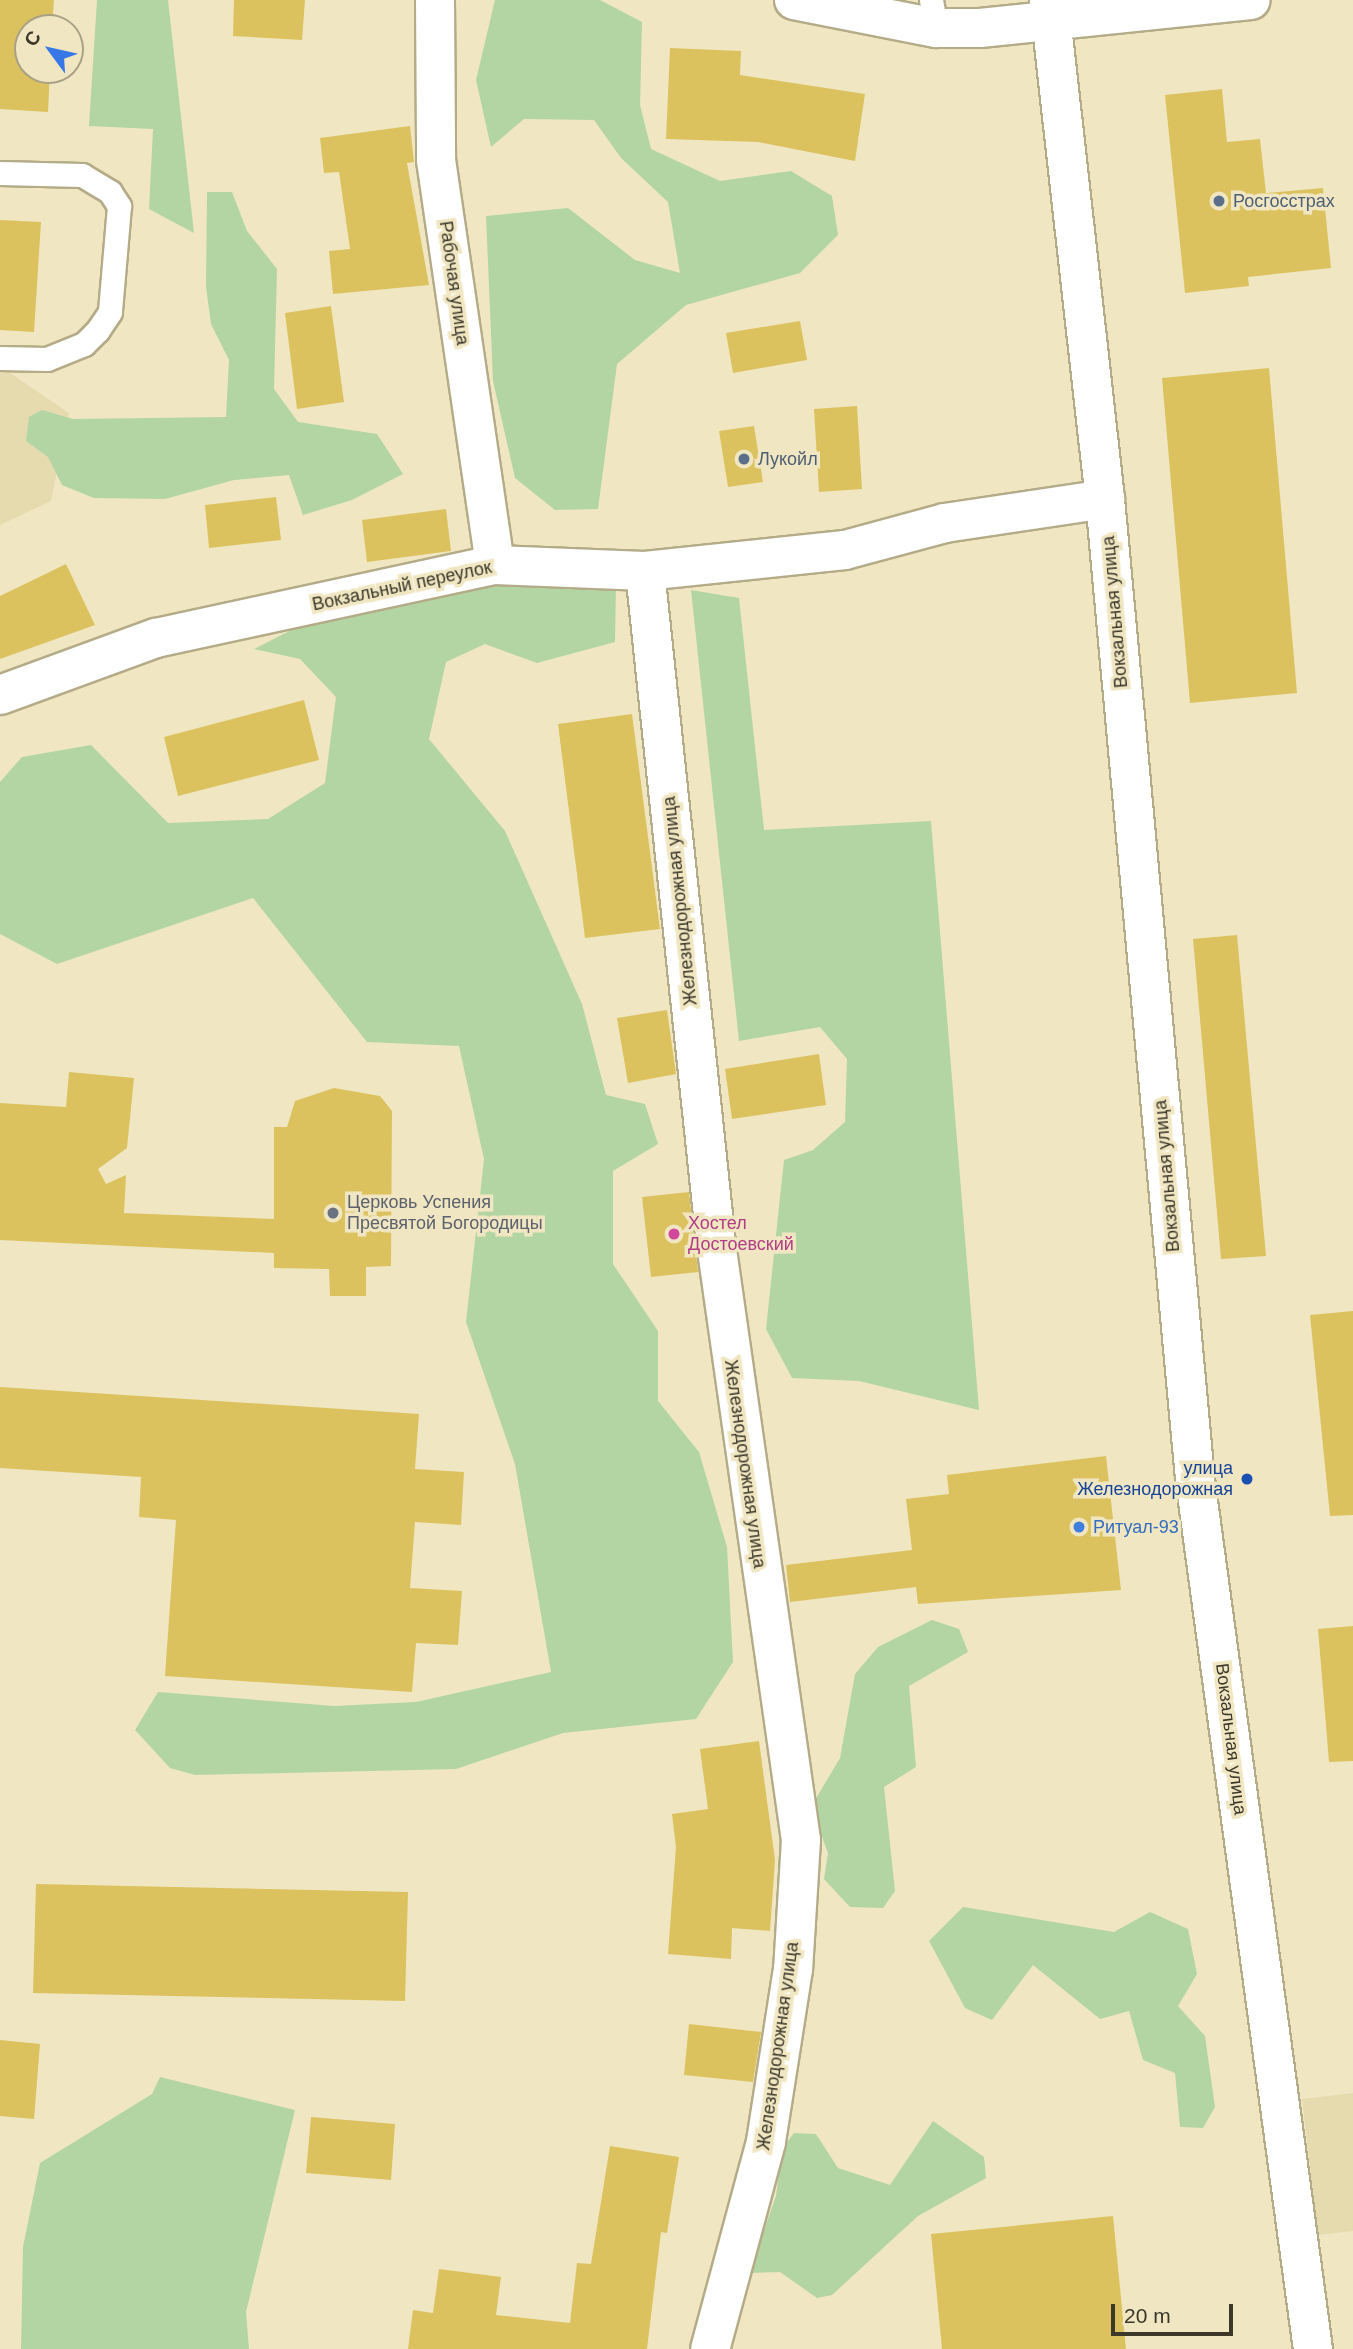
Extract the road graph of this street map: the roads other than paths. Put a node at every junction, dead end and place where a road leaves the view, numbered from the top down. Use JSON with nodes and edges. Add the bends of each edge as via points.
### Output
{"nodes":[{"id":1,"x":435,"y":0,"type":"edge"},
{"id":2,"x":794,"y":0,"type":"edge"},
{"id":3,"x":1251,"y":0,"type":"edge"},
{"id":4,"x":1050,"y":9,"type":"edge"},
{"id":5,"x":933,"y":14,"type":"edge"},
{"id":6,"x":0,"y":173,"type":"edge"},
{"id":7,"x":0,"y":358,"type":"edge"},
{"id":8,"x":1105,"y":499,"type":"junction"},
{"id":9,"x":495,"y":565,"type":"junction"},
{"id":10,"x":645,"y":571,"type":"junction"},
{"id":11,"x":0,"y":695,"type":"edge"},
{"id":12,"x":710,"y":2349,"type":"edge"},
{"id":13,"x":1312,"y":2349,"type":"edge"}],
"edges":[{"from":1,"to":9,"type":"street","name":"Рабочая улица","via":[[436,160]]},
{"from":2,"to":5,"type":"street"},
{"from":3,"to":4,"type":"street"},
{"from":4,"to":5,"type":"street"},
{"from":4,"to":8,"type":"street","name":"Вокзальная улица"},
{"from":6,"to":7,"type":"lane","via":[[82,175],[110,192],[119,206],[110,312],[98,330],[84,344],[47,359]]},
{"from":8,"to":10,"type":"street","name":"Вокзальный переулок","via":[[945,523],[845,550]]},
{"from":8,"to":13,"type":"street","name":"Вокзальная улица","via":[[1195,1479]]},
{"from":9,"to":10,"type":"street","name":"Вокзальный переулок"},
{"from":9,"to":11,"type":"street","name":"Вокзальный переулок","via":[[156,639]]},
{"from":10,"to":12,"type":"street","name":"Железнодорожная улица","via":[[716,1243],[800,1840],[793,1969],[766,2142]]}]}
